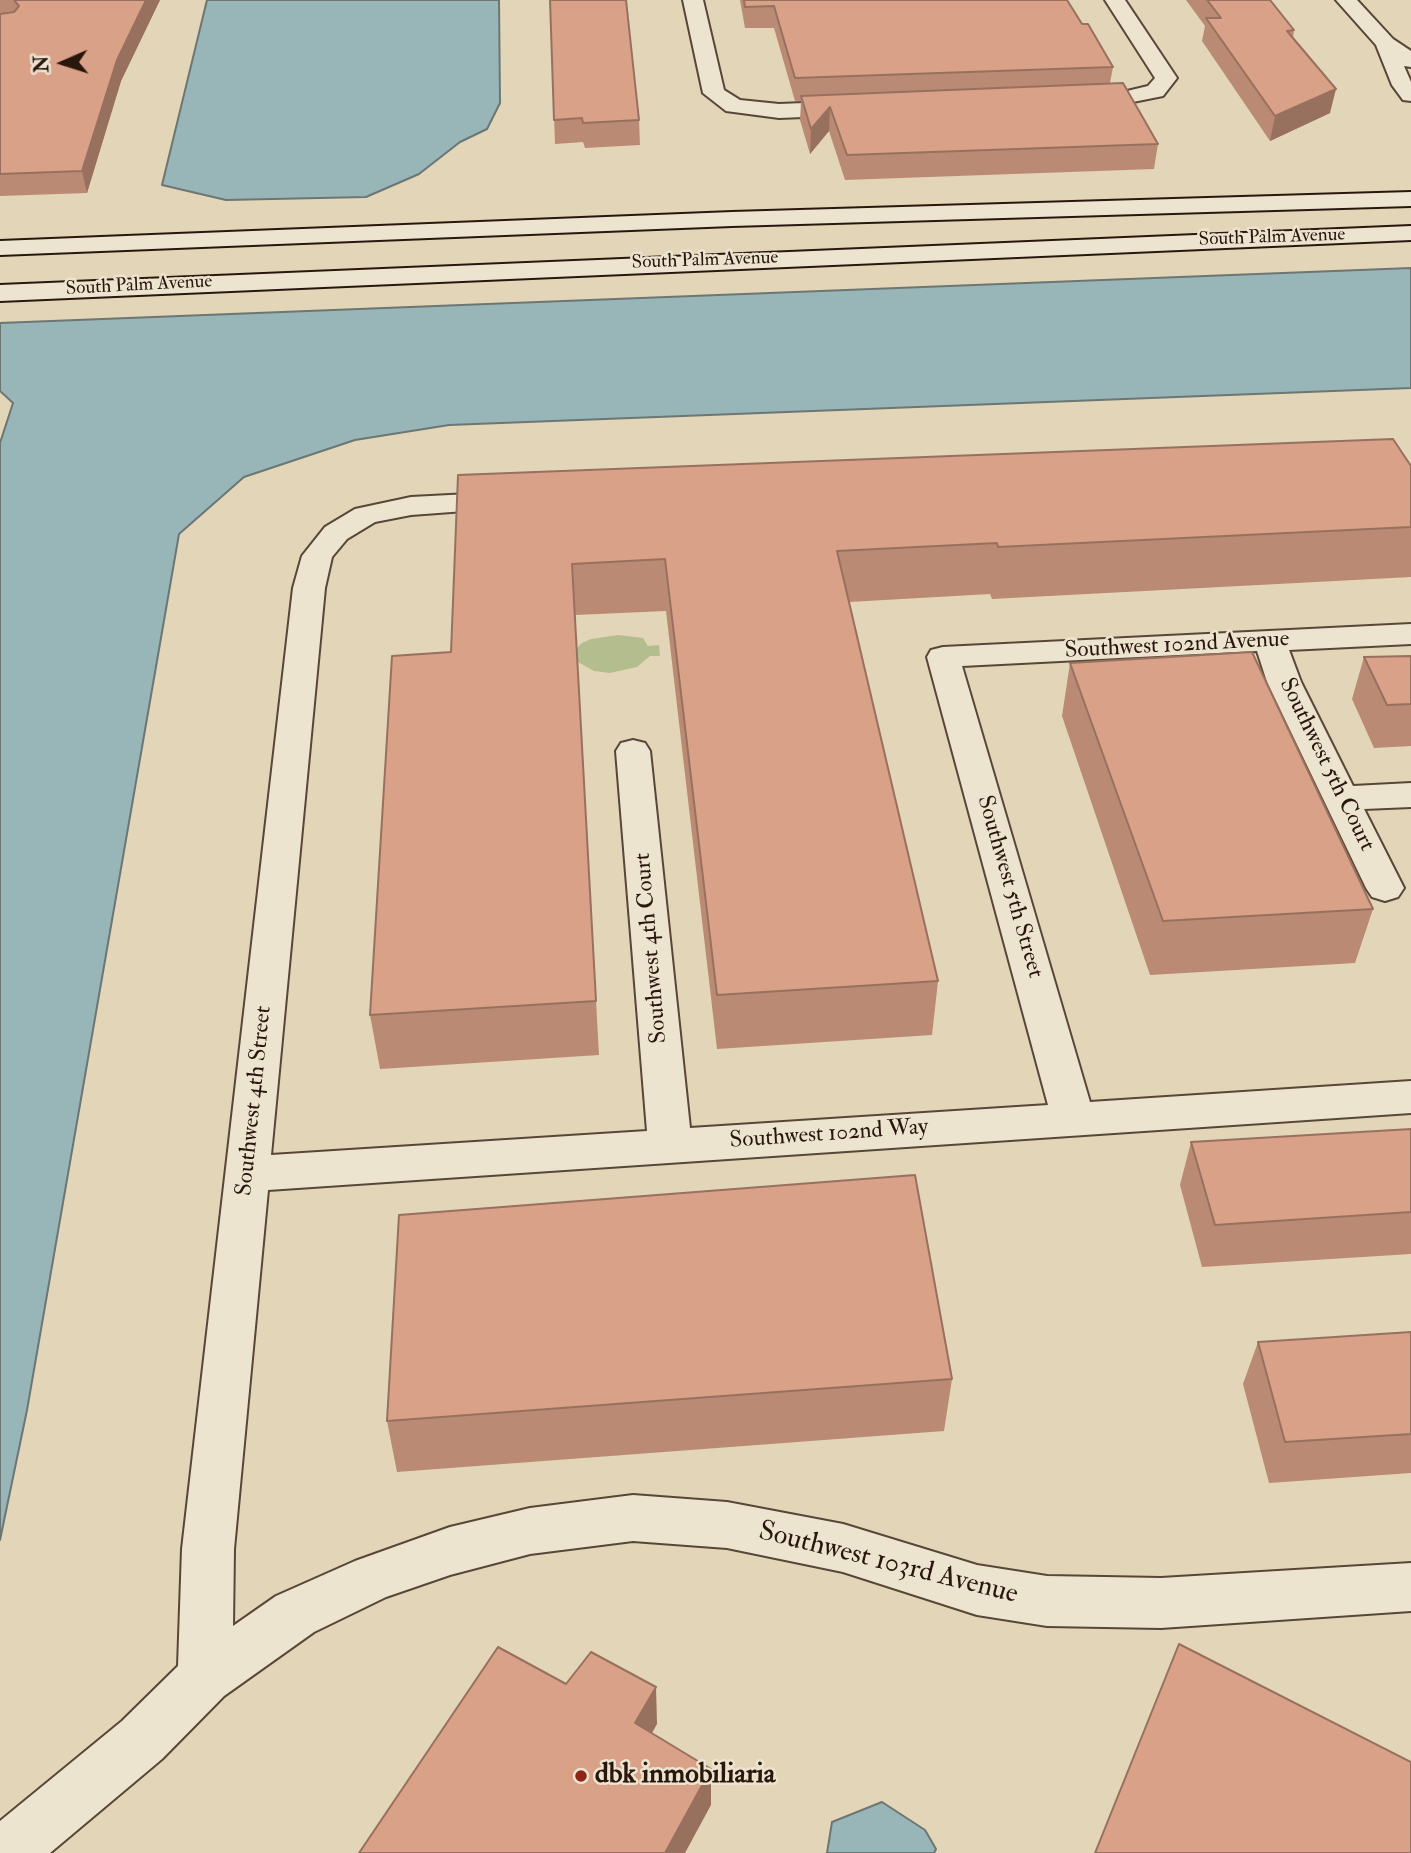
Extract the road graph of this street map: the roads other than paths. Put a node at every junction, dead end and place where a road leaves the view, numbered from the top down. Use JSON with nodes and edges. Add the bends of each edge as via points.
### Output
{"nodes":[{"id":1,"x":693,"y":0,"type":"edge"},
{"id":2,"x":1115,"y":0,"type":"edge"},
{"id":3,"x":1346,"y":0,"type":"edge"},
{"id":4,"x":1386,"y":43,"type":"junction"},
{"id":5,"x":1411,"y":61,"type":"edge"},
{"id":6,"x":1411,"y":95,"type":"edge"},
{"id":7,"x":1055,"y":101,"type":"edge"},
{"id":8,"x":876,"y":108,"type":"edge"},
{"id":9,"x":1411,"y":199,"type":"edge"},
{"id":10,"x":1411,"y":233,"type":"edge"},
{"id":11,"x":0,"y":248,"type":"edge"},
{"id":12,"x":0,"y":293,"type":"edge"},
{"id":13,"x":536,"y":500,"type":"edge"},
{"id":14,"x":1411,"y":634,"type":"edge"},
{"id":15,"x":1270,"y":641,"type":"junction"},
{"id":16,"x":943,"y":657,"type":"joint"},
{"id":17,"x":633,"y":751,"type":"dead end"},
{"id":18,"x":1411,"y":795,"type":"edge"},
{"id":19,"x":1342,"y":798,"type":"junction"},
{"id":20,"x":1385,"y":888,"type":"dead end"},
{"id":21,"x":1411,"y":1097,"type":"edge"},
{"id":22,"x":1073,"y":1117,"type":"junction"},
{"id":23,"x":670,"y":1146,"type":"junction"},
{"id":24,"x":248,"y":1174,"type":"junction"},
{"id":25,"x":1411,"y":1587,"type":"edge"},
{"id":26,"x":205,"y":1676,"type":"junction"},
{"id":27,"x":6,"y":1853,"type":"edge"}],
"edges":[{"from":1,"to":8,"type":"street","via":[[715,93],[734,106],[779,111]]},
{"from":2,"to":7,"type":"street","via":[[1166,78],[1155,91],[1124,98]]},
{"from":3,"to":4,"type":"street"},
{"from":4,"to":5,"type":"street"},
{"from":4,"to":6,"type":"street","via":[[1399,81]]},
{"from":9,"to":11,"type":"street","name":"South Palm Avenue","via":[[732,219]]},
{"from":10,"to":12,"type":"street","name":"South Palm Avenue"},
{"from":13,"to":24,"type":"street","name":"Southwest 4th Street","via":[[411,506],[366,515],[336,533],[317,556],[309,588]]},
{"from":14,"to":15,"type":"street","name":"Southwest 102nd Avenue"},
{"from":15,"to":16,"type":"street","name":"Southwest 102nd Avenue"},
{"from":15,"to":19,"type":"street","name":"Southwest 5th Court","via":[[1284,682]]},
{"from":16,"to":22,"type":"street","name":"Southwest 5th Street"},
{"from":17,"to":23,"type":"street","name":"Southwest 4th Court"},
{"from":18,"to":19,"type":"street"},
{"from":19,"to":20,"type":"street","name":"Southwest 5th Court"},
{"from":21,"to":22,"type":"street","name":"Southwest 102nd Way"},
{"from":22,"to":23,"type":"street","name":"Southwest 102nd Way"},
{"from":23,"to":24,"type":"street","name":"Southwest 102nd Way"},
{"from":24,"to":26,"type":"street","name":"Southwest 4th Street","via":[[208,1549]]},
{"from":25,"to":26,"type":"street","name":"Southwest 103rd Avenue","via":[[1161,1603],[1047,1601],[977,1590],[844,1548],[727,1525],[633,1518],[530,1531],[450,1551],[373,1578],[295,1614]]},
{"from":26,"to":27,"type":"street","name":"Southwest 103rd Avenue","via":[[142,1740]]}]}
